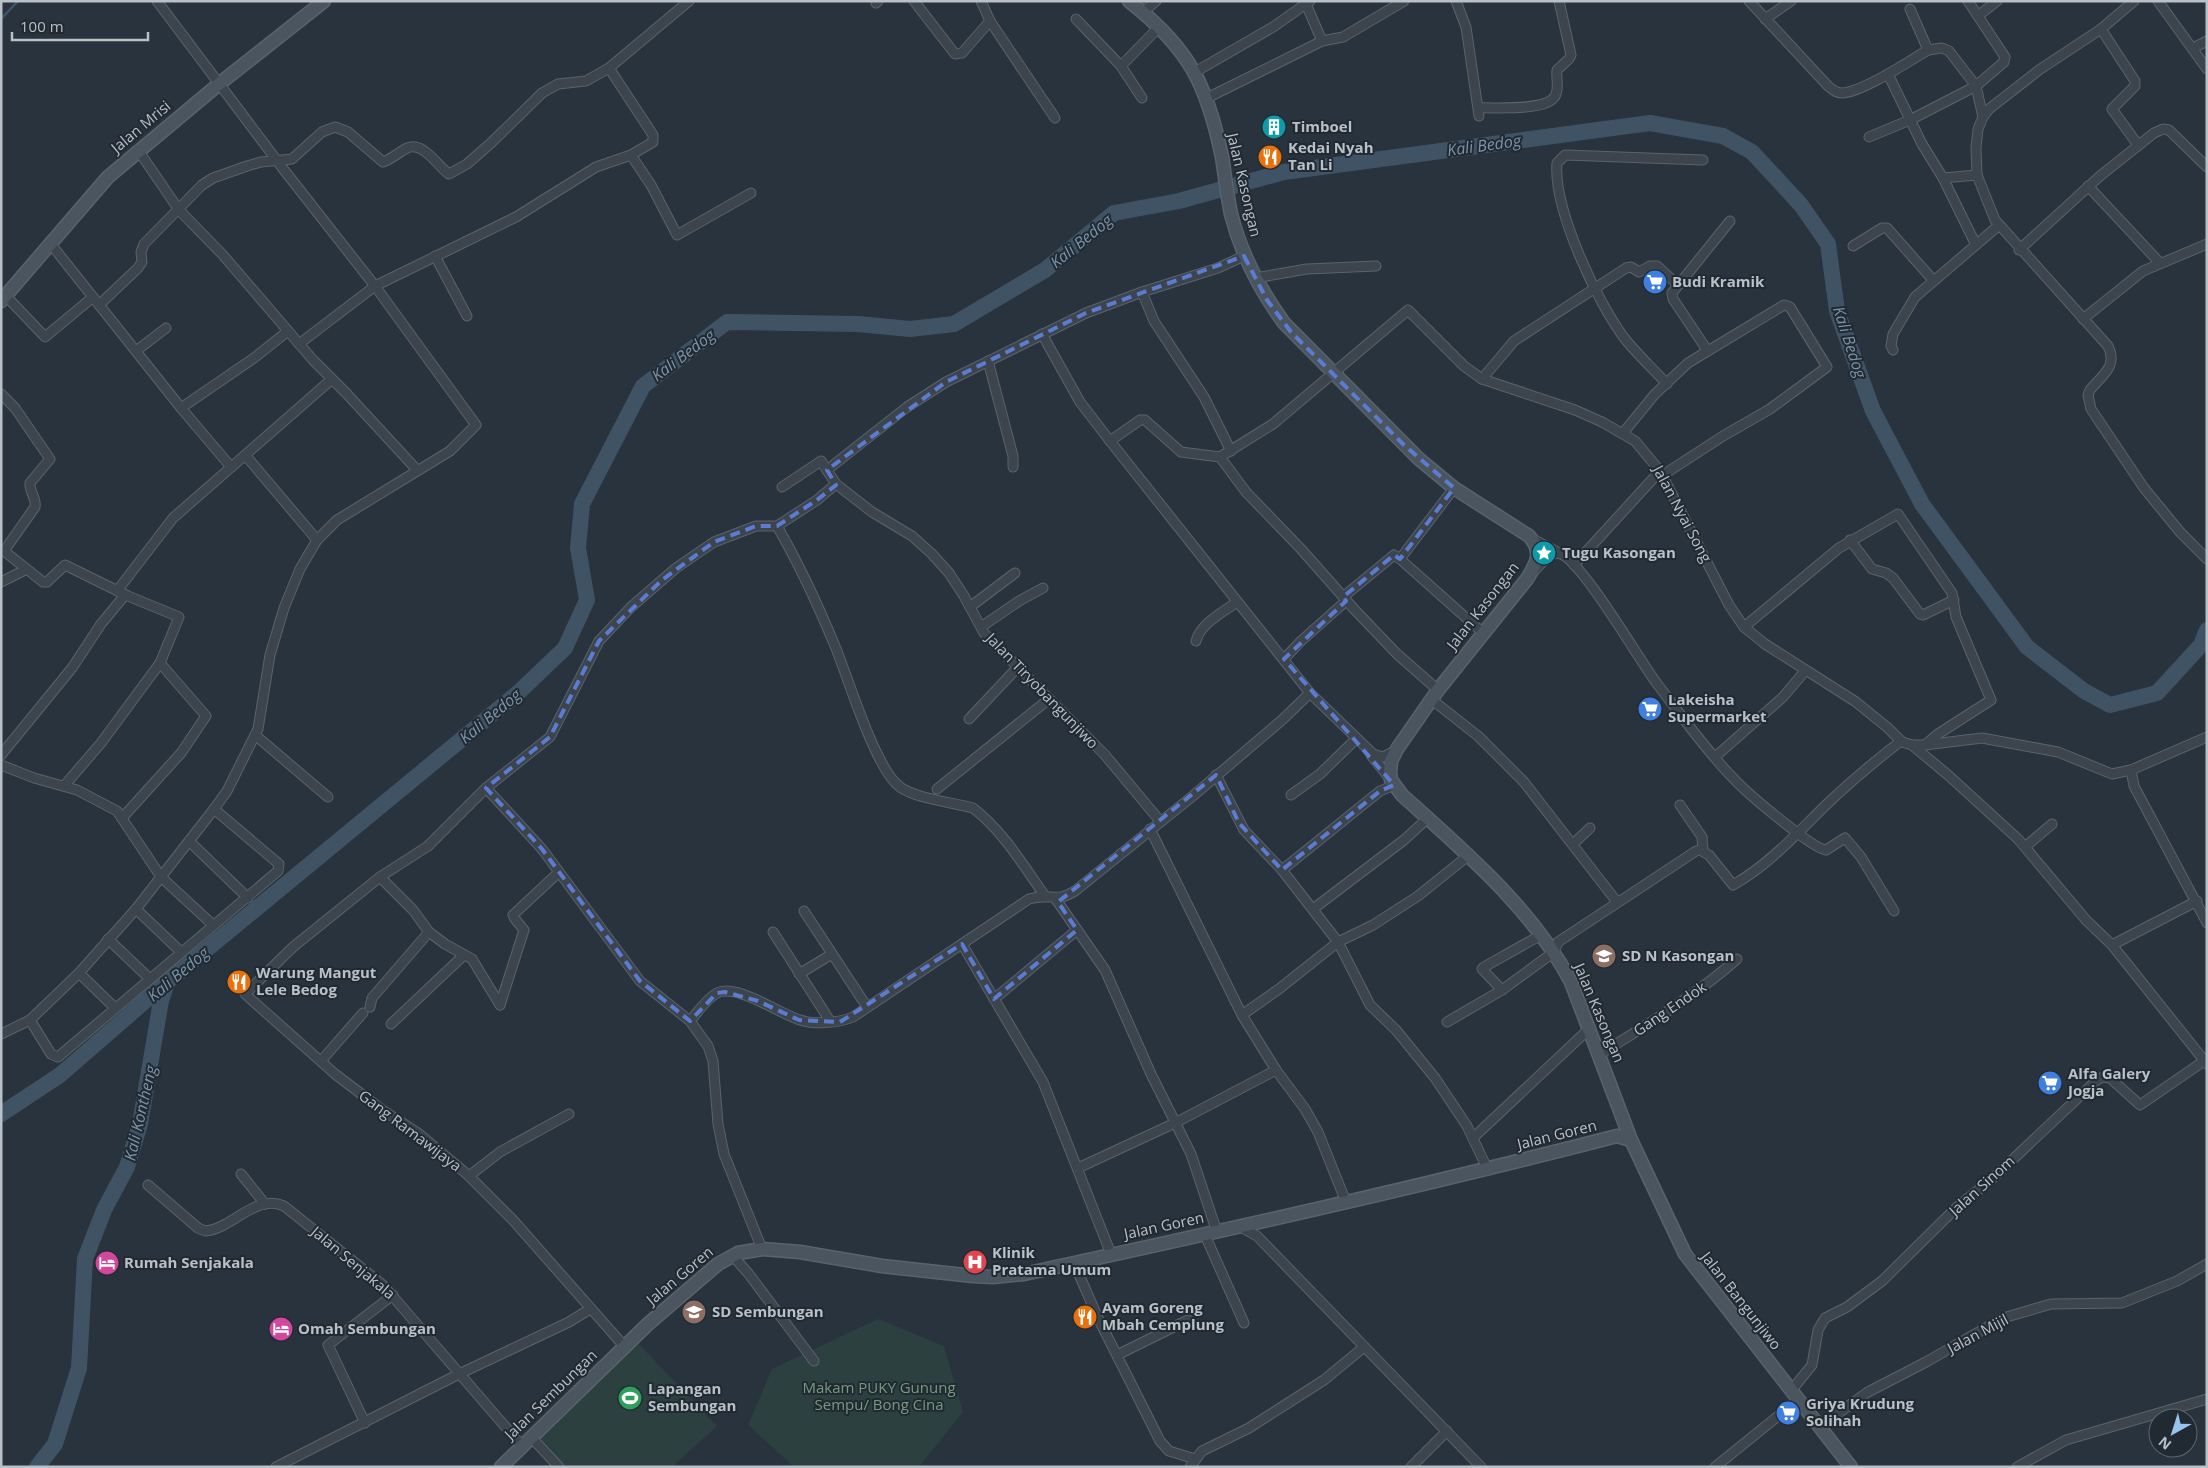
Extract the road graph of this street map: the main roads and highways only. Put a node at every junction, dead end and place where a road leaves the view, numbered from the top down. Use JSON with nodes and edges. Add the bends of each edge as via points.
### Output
{"nodes":[{"id":1,"x":324,"y":1,"type":"edge"},
{"id":2,"x":1129,"y":1,"type":"edge"},
{"id":3,"x":3,"y":298,"type":"edge"},
{"id":4,"x":1626,"y":1126,"type":"junction"},
{"id":5,"x":1617,"y":1136,"type":"junction"},
{"id":6,"x":1631,"y":1140,"type":"junction"},
{"id":7,"x":624,"y":1346,"type":"joint"},
{"id":8,"x":501,"y":1467,"type":"edge"},
{"id":9,"x":1851,"y":1467,"type":"edge"}],
"edges":[{"from":1,"to":3,"type":"main road","name":"Jalan Mrisi","via":[[108,177]]},
{"from":2,"to":4,"type":"main road","name":"Jalan Kasongan","via":[[1159,27],[1185,55],[1195,72],[1207,98],[1231,214],[1244,256],[1254,278],[1284,323],[1404,445],[1454,488],[1534,542],[1537,561],[1527,579],[1435,695],[1397,749],[1390,767],[1393,783],[1402,795],[1469,855],[1554,952],[1571,982]]},
{"from":4,"to":5,"type":"main road","name":"Jalan Goren"},
{"from":4,"to":6,"type":"main road","name":"Jalan Kasongan"},
{"from":5,"to":6,"type":"main road","name":"Jalan Goren"},
{"from":5,"to":7,"type":"main road","name":"Jalan Goren","via":[[1488,1170],[1024,1274],[983,1276],[762,1249],[732,1255]]},
{"from":6,"to":9,"type":"main road","name":"Jalan Bangunjiwo","via":[[1685,1254]]},
{"from":7,"to":8,"type":"main road","name":"Jalan Sembungan"}]}
